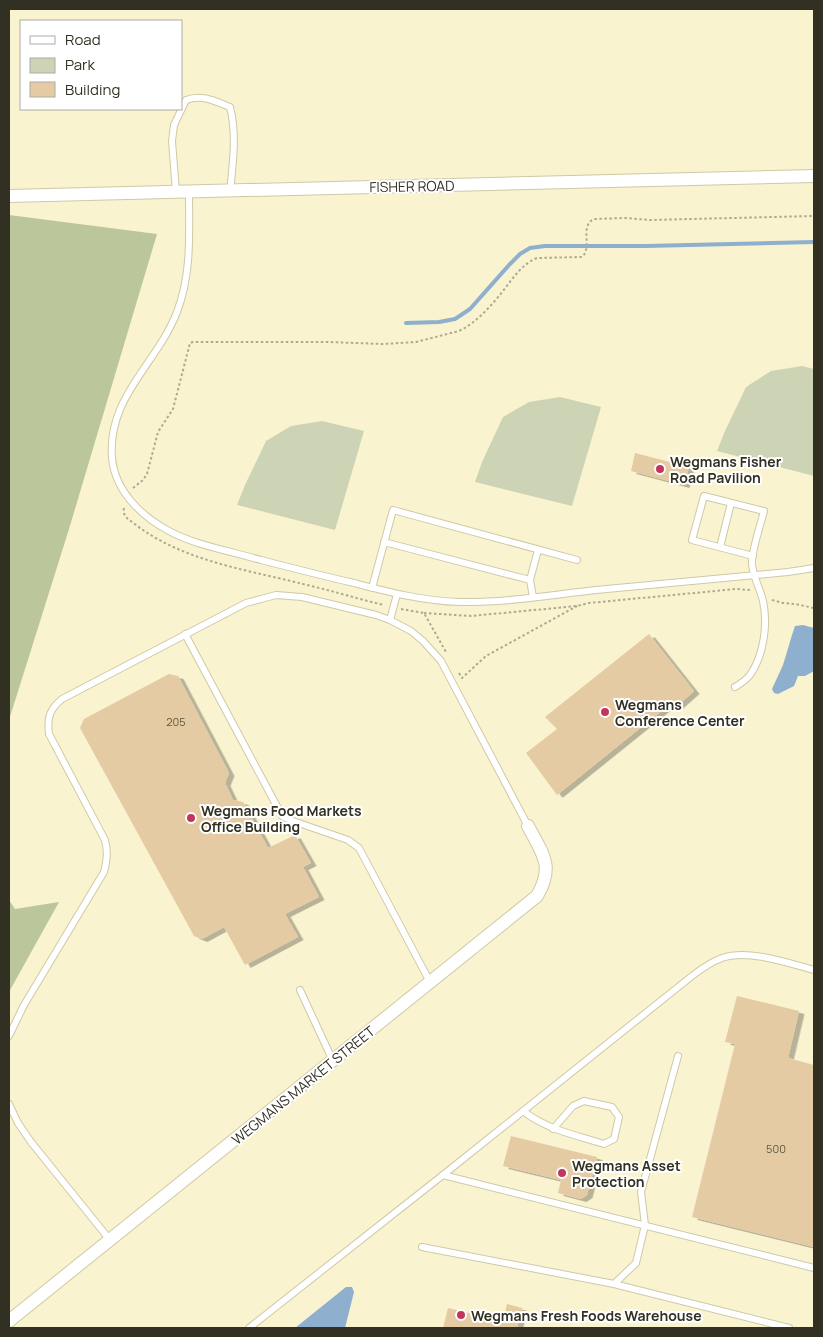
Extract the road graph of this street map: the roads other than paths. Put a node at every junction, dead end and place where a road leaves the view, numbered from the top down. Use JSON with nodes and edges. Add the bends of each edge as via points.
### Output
{"nodes":[{"id":1,"x":182,"y":108,"type":"edge"},
{"id":2,"x":181,"y":110,"type":"edge"},
{"id":3,"x":814,"y":176,"type":"edge"},
{"id":4,"x":230,"y":191,"type":"junction"},
{"id":5,"x":183,"y":192,"type":"junction"},
{"id":6,"x":9,"y":196,"type":"edge"},
{"id":7,"x":731,"y":503,"type":"junction"},
{"id":8,"x":384,"y":542,"type":"junction"},
{"id":9,"x":720,"y":547,"type":"junction"},
{"id":10,"x":538,"y":550,"type":"junction"},
{"id":11,"x":753,"y":556,"type":"junction"},
{"id":12,"x":577,"y":560,"type":"dead end"},
{"id":13,"x":814,"y":568,"type":"edge"},
{"id":14,"x":755,"y":575,"type":"junction"},
{"id":15,"x":530,"y":580,"type":"junction"},
{"id":16,"x":372,"y":588,"type":"junction"},
{"id":17,"x":396,"y":594,"type":"junction"},
{"id":18,"x":533,"y":598,"type":"junction"},
{"id":19,"x":390,"y":620,"type":"junction"},
{"id":20,"x":185,"y":634,"type":"junction"},
{"id":21,"x":735,"y":688,"type":"dead end"},
{"id":22,"x":528,"y":826,"type":"joint"},
{"id":23,"x":814,"y":970,"type":"edge"},
{"id":24,"x":430,"y":982,"type":"junction"},
{"id":25,"x":300,"y":990,"type":"dead end"},
{"id":26,"x":9,"y":1036,"type":"edge"},
{"id":27,"x":678,"y":1056,"type":"dead end"},
{"id":28,"x":333,"y":1060,"type":"junction"},
{"id":29,"x":9,"y":1104,"type":"edge"},
{"id":30,"x":524,"y":1111,"type":"junction"},
{"id":31,"x":553,"y":1129,"type":"junction"},
{"id":32,"x":444,"y":1175,"type":"junction"},
{"id":33,"x":645,"y":1225,"type":"junction"},
{"id":34,"x":110,"y":1240,"type":"junction"},
{"id":35,"x":422,"y":1247,"type":"dead end"},
{"id":36,"x":814,"y":1268,"type":"edge"},
{"id":37,"x":614,"y":1284,"type":"junction"},
{"id":38,"x":9,"y":1321,"type":"edge"},
{"id":39,"x":249,"y":1328,"type":"edge"},
{"id":40,"x":788,"y":1328,"type":"edge"}],
"edges":[{"from":1,"to":4,"type":"lane","via":[[186,100],[195,97],[230,107],[233,119]]},
{"from":2,"to":5,"type":"lane","via":[[174,125],[172,141]]},
{"from":3,"to":4,"type":"street","name":"FISHER ROAD"},
{"from":4,"to":5,"type":"street","name":"FISHER ROAD"},
{"from":5,"to":6,"type":"street","name":"FISHER ROAD"},
{"from":5,"to":16,"type":"lane","via":[[187,276],[176,314],[164,339],[124,400],[114,429],[112,453],[120,485],[141,512],[183,537]]},
{"from":7,"to":9,"type":"lane"},
{"from":7,"to":9,"type":"lane","via":[[704,496],[692,540]]},
{"from":7,"to":11,"type":"lane","via":[[764,511]]},
{"from":8,"to":10,"type":"lane","via":[[393,510]]},
{"from":8,"to":15,"type":"lane"},
{"from":8,"to":16,"type":"lane"},
{"from":9,"to":11,"type":"lane"},
{"from":10,"to":12,"type":"lane"},
{"from":10,"to":15,"type":"lane"},
{"from":11,"to":14,"type":"lane"},
{"from":13,"to":14,"type":"lane"},
{"from":14,"to":18,"type":"lane"},
{"from":14,"to":21,"type":"lane","via":[[766,624],[763,643],[749,676]]},
{"from":15,"to":18,"type":"lane"},
{"from":16,"to":17,"type":"lane"},
{"from":17,"to":18,"type":"lane","via":[[462,602]]},
{"from":17,"to":19,"type":"lane"},
{"from":19,"to":20,"type":"lane","via":[[302,597],[276,596],[246,603]]},
{"from":19,"to":22,"type":"lane","via":[[411,631],[441,661]]},
{"from":20,"to":24,"type":"lane","via":[[280,814],[348,840],[359,848]]},
{"from":20,"to":26,"type":"lane","via":[[62,699],[49,715],[49,734],[104,840],[107,862]]},
{"from":22,"to":24,"type":"street","name":"WEGMANS MARKET STREET","via":[[547,870],[537,896]]},
{"from":23,"to":30,"type":"lane","via":[[742,955],[710,964]]},
{"from":24,"to":28,"type":"street","name":"WEGMANS MARKET STREET"},
{"from":25,"to":28,"type":"lane"},
{"from":27,"to":33,"type":"lane","via":[[642,1192]]},
{"from":28,"to":34,"type":"street","name":"WEGMANS MARKET STREET"},
{"from":29,"to":34,"type":"lane","via":[[31,1142]]},
{"from":30,"to":31,"type":"lane"},
{"from":30,"to":32,"type":"lane"},
{"from":31,"to":31,"type":"lane","via":[[604,1144],[614,1139],[619,1117],[612,1107],[584,1101],[573,1106]]},
{"from":32,"to":33,"type":"lane"},
{"from":32,"to":39,"type":"lane"},
{"from":33,"to":36,"type":"lane"},
{"from":33,"to":37,"type":"lane","via":[[636,1263]]},
{"from":34,"to":38,"type":"street","name":"WEGMANS MARKET STREET"},
{"from":35,"to":37,"type":"lane"},
{"from":37,"to":40,"type":"lane"}]}
